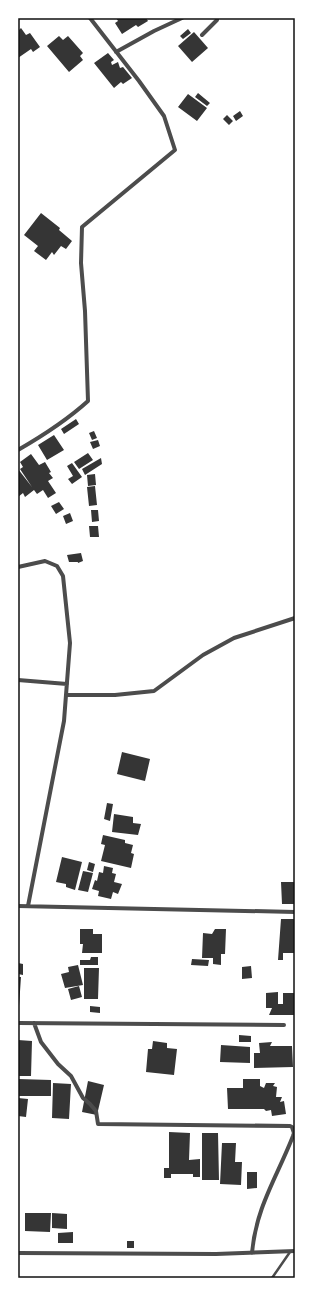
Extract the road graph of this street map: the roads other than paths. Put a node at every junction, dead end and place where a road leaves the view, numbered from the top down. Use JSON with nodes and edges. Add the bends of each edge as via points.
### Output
{"nodes":[{"id":1,"x":90,"y":18,"type":"edge"},
{"id":2,"x":182,"y":18,"type":"edge"},
{"id":3,"x":217,"y":18,"type":"edge"},
{"id":4,"x":202,"y":35,"type":"dead end"},
{"id":5,"x":116,"y":52,"type":"junction"},
{"id":6,"x":18,"y":450,"type":"edge"},
{"id":7,"x":18,"y":567,"type":"edge"},
{"id":8,"x":295,"y":618,"type":"edge"},
{"id":9,"x":18,"y":680,"type":"edge"},
{"id":10,"x":67,"y":684,"type":"junction"},
{"id":11,"x":66,"y":695,"type":"junction"},
{"id":12,"x":18,"y":906,"type":"edge"},
{"id":13,"x":28,"y":906,"type":"junction"},
{"id":14,"x":295,"y":912,"type":"edge"},
{"id":15,"x":18,"y":1023,"type":"edge"},
{"id":16,"x":34,"y":1023,"type":"junction"},
{"id":17,"x":284,"y":1025,"type":"dead end"},
{"id":18,"x":293,"y":1252,"type":"edge"},
{"id":19,"x":18,"y":1253,"type":"edge"},
{"id":20,"x":252,"y":1253,"type":"junction"},
{"id":21,"x":272,"y":1278,"type":"edge"}],
"edges":[{"from":1,"to":5,"type":"street"},
{"from":2,"to":5,"type":"street"},
{"from":3,"to":4,"type":"street"},
{"from":5,"to":6,"type":"street","via":[[164,116],[175,150],[82,227],[81,263],[88,401],[67,419]]},
{"from":7,"to":10,"type":"street","via":[[45,561],[56,566],[63,576],[70,643]]},
{"from":8,"to":11,"type":"street","via":[[234,638],[203,655],[154,691],[115,696]]},
{"from":9,"to":10,"type":"street"},
{"from":10,"to":11,"type":"street"},
{"from":11,"to":13,"type":"street","via":[[64,721]]},
{"from":12,"to":13,"type":"street"},
{"from":13,"to":14,"type":"street"},
{"from":15,"to":16,"type":"street"},
{"from":16,"to":17,"type":"street"},
{"from":16,"to":20,"type":"street","via":[[41,1042],[58,1064],[72,1076],[83,1098],[96,1111],[98,1124],[292,1127],[293,1136],[258,1220]]},
{"from":18,"to":20,"type":"street"},
{"from":18,"to":21,"type":"lane"},
{"from":19,"to":20,"type":"street"}]}
